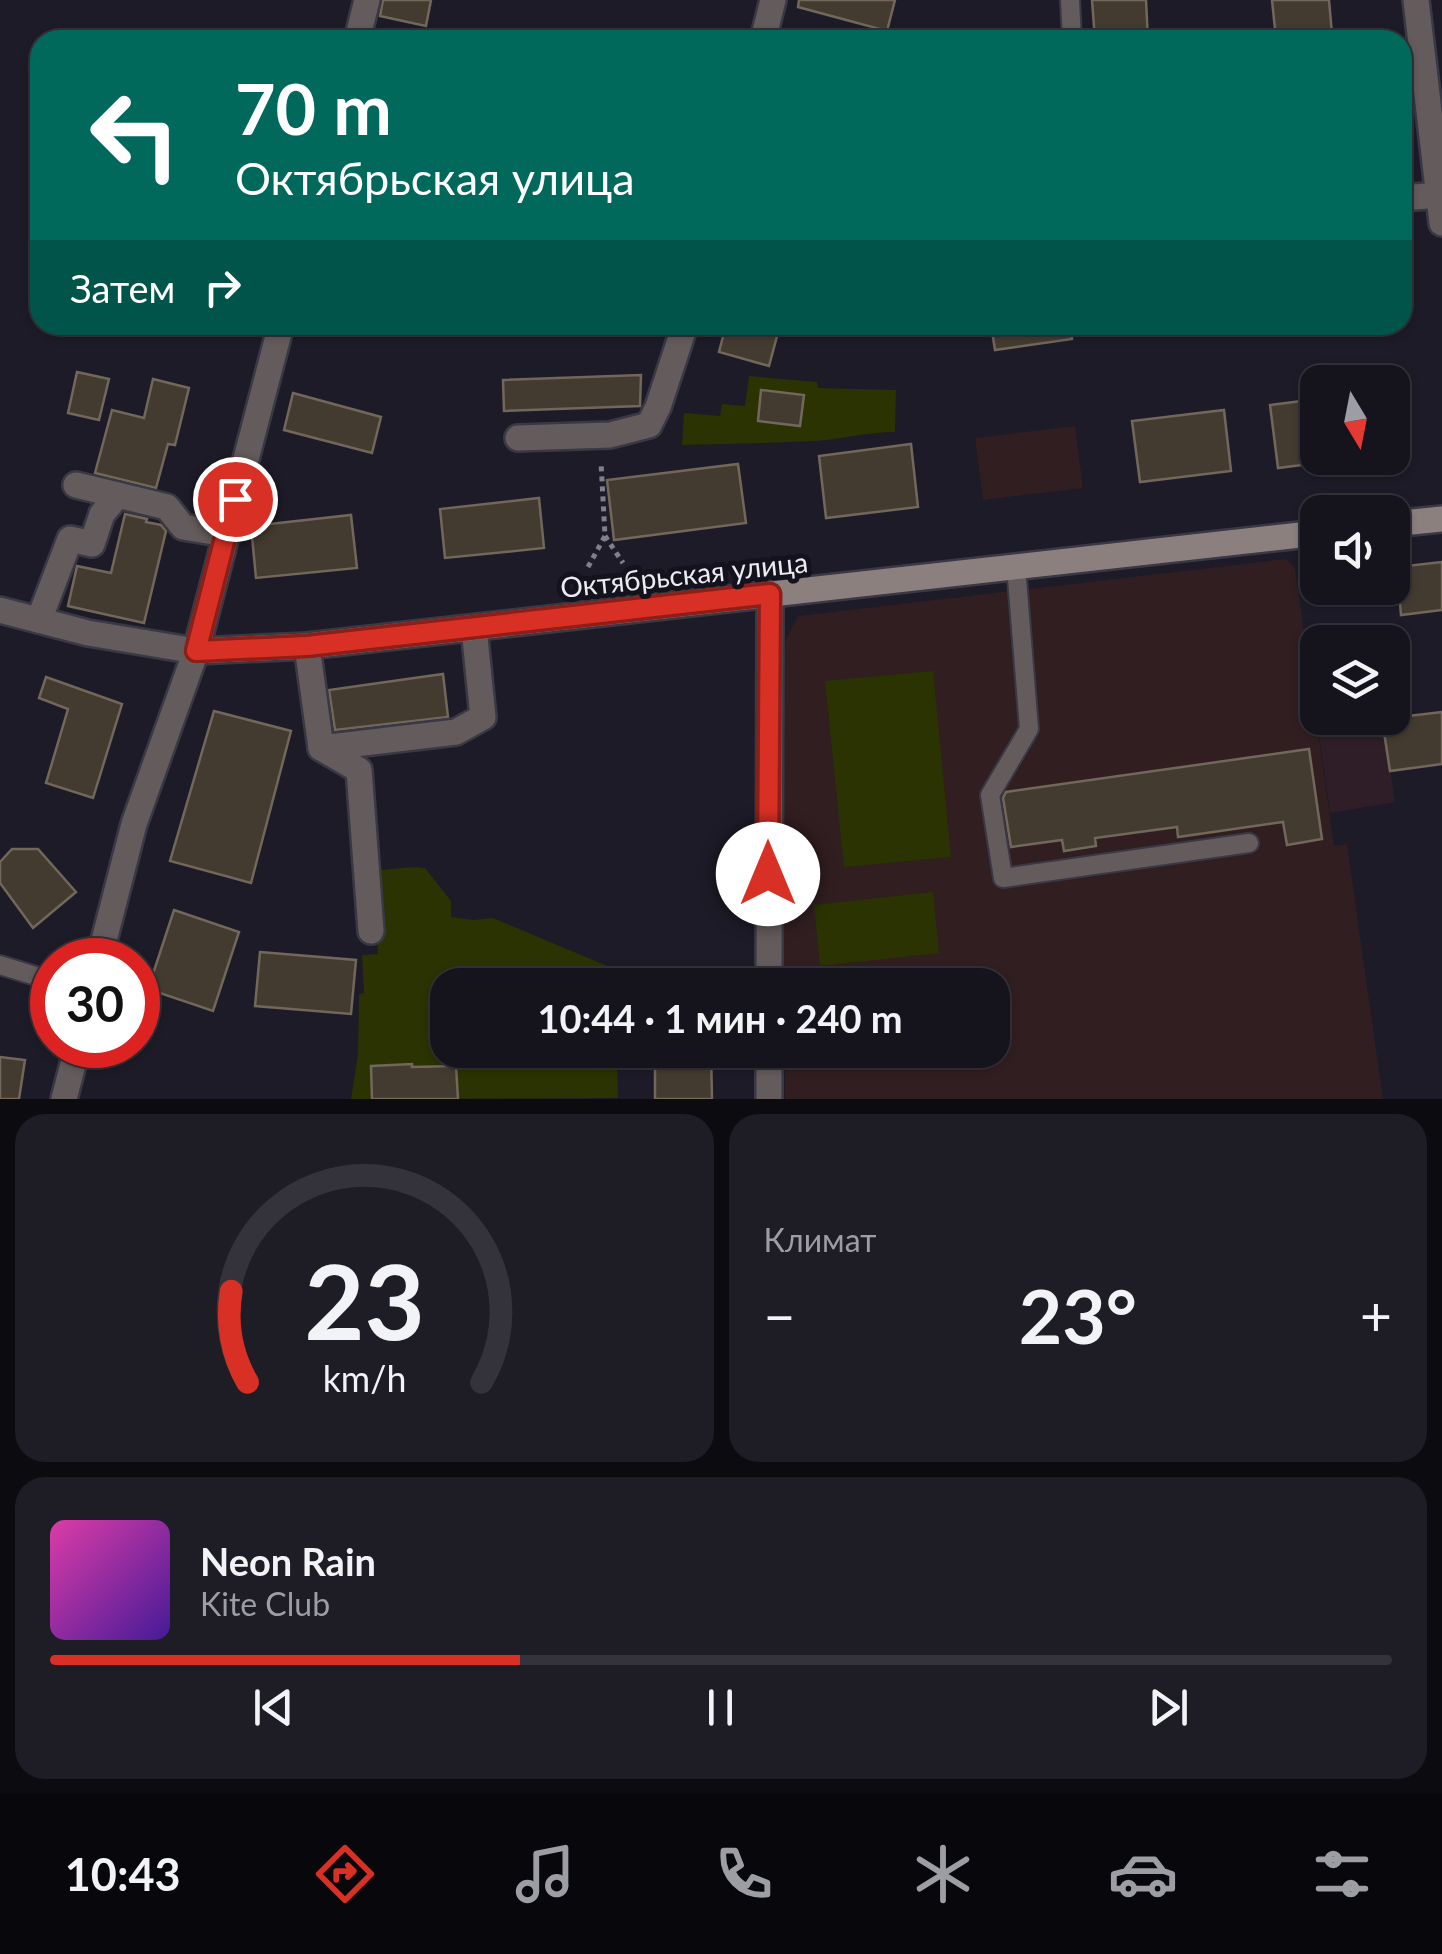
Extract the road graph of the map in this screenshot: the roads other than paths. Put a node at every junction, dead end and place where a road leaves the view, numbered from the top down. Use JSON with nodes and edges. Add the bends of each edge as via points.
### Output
{"nodes":[{"id":1,"x":368,"y":0,"type":"edge"},
{"id":2,"x":774,"y":0,"type":"edge"},
{"id":3,"x":1070,"y":0,"type":"edge"},
{"id":4,"x":1416,"y":0,"type":"edge"},
{"id":5,"x":360,"y":30,"type":"edge"},
{"id":6,"x":766,"y":30,"type":"edge"},
{"id":7,"x":1072,"y":30,"type":"edge"},
{"id":8,"x":1439,"y":195,"type":"junction"},
{"id":9,"x":1412,"y":197,"type":"edge"},
{"id":10,"x":1442,"y":223,"type":"edge"},
{"id":11,"x":278,"y":335,"type":"edge"},
{"id":12,"x":682,"y":335,"type":"edge"},
{"id":13,"x":518,"y":438,"type":"dead end"},
{"id":14,"x":76,"y":485,"type":"dead end"},
{"id":15,"x":118,"y":495,"type":"junction"},
{"id":16,"x":1442,"y":519,"type":"edge"},
{"id":17,"x":1410,"y":522,"type":"edge"},
{"id":18,"x":225,"y":534,"type":"junction"},
{"id":19,"x":1300,"y":535,"type":"edge"},
{"id":20,"x":1016,"y":566,"type":"junction"},
{"id":21,"x":770,"y":594,"type":"junction"},
{"id":22,"x":0,"y":610,"type":"edge"},
{"id":23,"x":39,"y":620,"type":"junction"},
{"id":24,"x":474,"y":628,"type":"junction"},
{"id":25,"x":307,"y":646,"type":"junction"},
{"id":26,"x":196,"y":651,"type":"junction"},
{"id":27,"x":321,"y":748,"type":"junction"},
{"id":28,"x":1249,"y":843,"type":"dead end"},
{"id":29,"x":371,"y":931,"type":"dead end"},
{"id":30,"x":106,"y":938,"type":"edge"},
{"id":31,"x":0,"y":965,"type":"edge"},
{"id":32,"x":769,"y":968,"type":"edge"},
{"id":33,"x":30,"y":974,"type":"edge"},
{"id":34,"x":72,"y":1068,"type":"edge"},
{"id":35,"x":769,"y":1068,"type":"edge"},
{"id":36,"x":64,"y":1099,"type":"edge"},
{"id":37,"x":769,"y":1099,"type":"edge"}],
"edges":[{"from":1,"to":5,"type":"street"},
{"from":2,"to":6,"type":"street"},
{"from":3,"to":7,"type":"lane"},
{"from":4,"to":8,"type":"street"},
{"from":8,"to":9,"type":"street"},
{"from":8,"to":10,"type":"street"},
{"from":11,"to":18,"type":"street"},
{"from":12,"to":13,"type":"street","via":[[649,425],[610,436]]},
{"from":14,"to":15,"type":"street"},
{"from":15,"to":18,"type":"street","via":[[167,507],[183,527]]},
{"from":15,"to":23,"type":"street","via":[[102,514],[92,544],[70,539]]},
{"from":16,"to":17,"type":"street"},
{"from":18,"to":26,"type":"street"},
{"from":19,"to":20,"type":"street","name":"Октябрьская улица"},
{"from":20,"to":21,"type":"street","name":"Октябрьская улица"},
{"from":20,"to":28,"type":"lane","via":[[1029,729],[990,795],[1003,878]]},
{"from":21,"to":24,"type":"street","name":"Октябрьская улица"},
{"from":21,"to":32,"type":"street"},
{"from":22,"to":23,"type":"street","name":"Октябрьская улица"},
{"from":23,"to":26,"type":"street","name":"Октябрьская улица"},
{"from":24,"to":25,"type":"street","name":"Октябрьская улица"},
{"from":24,"to":27,"type":"street","via":[[484,717],[456,732]]},
{"from":25,"to":26,"type":"street","name":"Октябрьская улица"},
{"from":25,"to":27,"type":"street"},
{"from":26,"to":30,"type":"street","via":[[134,824]]},
{"from":27,"to":29,"type":"street","via":[[359,770]]},
{"from":31,"to":33,"type":"lane"},
{"from":34,"to":36,"type":"street"},
{"from":35,"to":37,"type":"street"}]}
